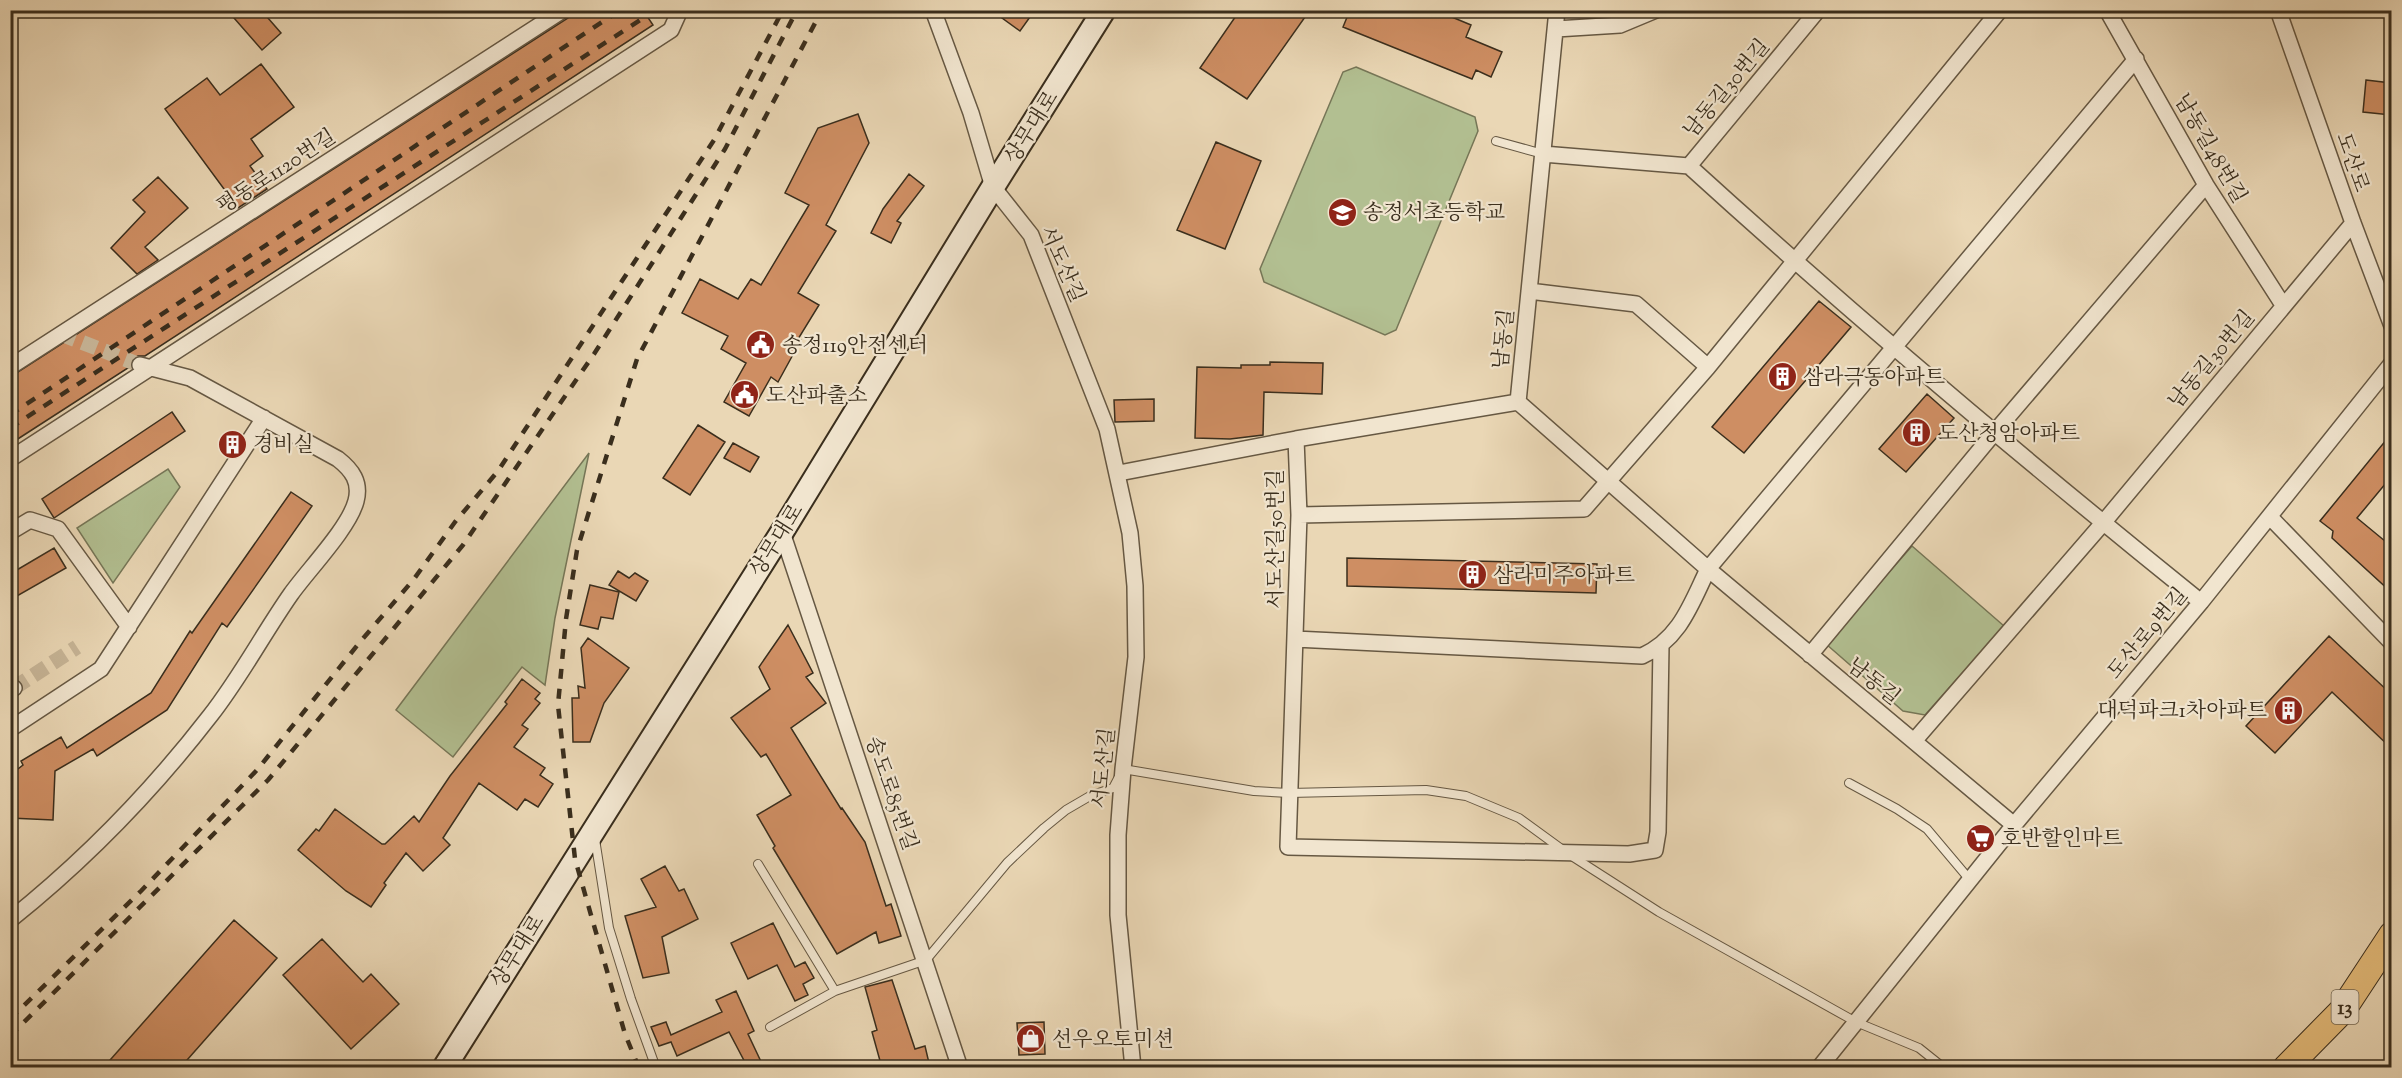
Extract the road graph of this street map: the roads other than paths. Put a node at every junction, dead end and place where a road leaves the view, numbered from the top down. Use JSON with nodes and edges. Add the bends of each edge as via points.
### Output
{"nodes":[{"id":1,"x":563,"y":10,"type":"edge"},
{"id":2,"x":680,"y":10,"type":"edge"},
{"id":3,"x":933,"y":10,"type":"edge"},
{"id":4,"x":1104,"y":10,"type":"edge"},
{"id":5,"x":1557,"y":10,"type":"edge"},
{"id":6,"x":1656,"y":10,"type":"edge"},
{"id":7,"x":1818,"y":10,"type":"edge"},
{"id":8,"x":2000,"y":10,"type":"edge"},
{"id":9,"x":2107,"y":10,"type":"edge"},
{"id":10,"x":2278,"y":10,"type":"edge"},
{"id":11,"x":1556,"y":29,"type":"junction"},
{"id":12,"x":2136,"y":59,"type":"junction"},
{"id":13,"x":1496,"y":141,"type":"dead end"},
{"id":14,"x":1543,"y":154,"type":"junction"},
{"id":15,"x":1689,"y":166,"type":"junction"},
{"id":16,"x":2206,"y":185,"type":"junction"},
{"id":17,"x":993,"y":187,"type":"junction"},
{"id":18,"x":2352,"y":223,"type":"junction"},
{"id":19,"x":1795,"y":262,"type":"junction"},
{"id":20,"x":1529,"y":291,"type":"junction"},
{"id":21,"x":2283,"y":305,"type":"junction"},
{"id":22,"x":2388,"y":306,"type":"edge"},
{"id":23,"x":2391,"y":326,"type":"edge"},
{"id":24,"x":1893,"y":346,"type":"junction"},
{"id":25,"x":2391,"y":363,"type":"edge"},
{"id":26,"x":10,"y":367,"type":"edge"},
{"id":27,"x":145,"y":367,"type":"junction"},
{"id":28,"x":1708,"y":368,"type":"junction"},
{"id":29,"x":1518,"y":402,"type":"junction"},
{"id":30,"x":264,"y":418,"type":"junction"},
{"id":31,"x":1994,"y":433,"type":"junction"},
{"id":32,"x":1296,"y":439,"type":"junction"},
{"id":33,"x":10,"y":459,"type":"edge"},
{"id":34,"x":1119,"y":473,"type":"junction"},
{"id":35,"x":1610,"y":481,"type":"junction"},
{"id":36,"x":1299,"y":515,"type":"junction"},
{"id":37,"x":2270,"y":517,"type":"junction"},
{"id":38,"x":2103,"y":523,"type":"junction"},
{"id":39,"x":10,"y":532,"type":"edge"},
{"id":40,"x":782,"y":532,"type":"junction"},
{"id":41,"x":1708,"y":568,"type":"junction"},
{"id":42,"x":2201,"y":602,"type":"junction"},
{"id":43,"x":129,"y":627,"type":"junction"},
{"id":44,"x":1295,"y":639,"type":"junction"},
{"id":45,"x":2391,"y":643,"type":"edge"},
{"id":46,"x":1661,"y":645,"type":"junction"},
{"id":47,"x":1810,"y":655,"type":"junction"},
{"id":48,"x":10,"y":729,"type":"edge"},
{"id":49,"x":1914,"y":741,"type":"junction"},
{"id":50,"x":1123,"y":769,"type":"junction"},
{"id":51,"x":1849,"y":783,"type":"dead end"},
{"id":52,"x":1289,"y":793,"type":"junction"},
{"id":53,"x":2014,"y":825,"type":"junction"},
{"id":54,"x":594,"y":829,"type":"junction"},
{"id":55,"x":1566,"y":853,"type":"junction"},
{"id":56,"x":758,"y":864,"type":"dead end"},
{"id":57,"x":1970,"y":880,"type":"junction"},
{"id":58,"x":10,"y":920,"type":"edge"},
{"id":59,"x":2391,"y":935,"type":"edge"},
{"id":60,"x":926,"y":960,"type":"junction"},
{"id":61,"x":836,"y":991,"type":"junction"},
{"id":62,"x":1856,"y":1022,"type":"junction"},
{"id":63,"x":770,"y":1028,"type":"dead end"},
{"id":64,"x":444,"y":1068,"type":"edge"},
{"id":65,"x":656,"y":1068,"type":"edge"},
{"id":66,"x":960,"y":1068,"type":"edge"},
{"id":67,"x":1133,"y":1068,"type":"edge"},
{"id":68,"x":1819,"y":1068,"type":"edge"},
{"id":69,"x":1944,"y":1068,"type":"edge"},
{"id":70,"x":2286,"y":1068,"type":"edge"}],
"edges":[{"from":1,"to":26,"type":"street","name":"평동로1120번길"},
{"from":2,"to":27,"type":"street","via":[[671,30]]},
{"from":3,"to":17,"type":"street","name":"서도산길"},
{"from":4,"to":17,"type":"main road","name":"상무대로"},
{"from":5,"to":11,"type":"street","name":"남동길"},
{"from":6,"to":11,"type":"street","via":[[1620,25]]},
{"from":7,"to":15,"type":"street","name":"남동길30번길"},
{"from":8,"to":19,"type":"street"},
{"from":9,"to":12,"type":"street","name":"남동길48번길"},
{"from":10,"to":18,"type":"street","name":"도산로"},
{"from":11,"to":14,"type":"street","name":"남동길"},
{"from":12,"to":16,"type":"street","name":"남동길48번길"},
{"from":12,"to":24,"type":"street"},
{"from":13,"to":14,"type":"lane"},
{"from":14,"to":15,"type":"street","name":"남동길30번길"},
{"from":14,"to":20,"type":"street","name":"남동길"},
{"from":15,"to":19,"type":"street","name":"남동길30번길"},
{"from":16,"to":21,"type":"street","name":"남동길48번길"},
{"from":16,"to":31,"type":"street"},
{"from":17,"to":34,"type":"street","name":"서도산길","via":[[1031,235],[1107,429]]},
{"from":17,"to":40,"type":"main road","name":"상무대로"},
{"from":18,"to":21,"type":"street","name":"남동길30번길"},
{"from":18,"to":22,"type":"street","name":"도산로"},
{"from":19,"to":24,"type":"street","name":"남동길30번길"},
{"from":19,"to":28,"type":"street"},
{"from":20,"to":28,"type":"street","via":[[1636,304]]},
{"from":20,"to":29,"type":"street","name":"남동길"},
{"from":21,"to":38,"type":"street","name":"남동길30번길"},
{"from":22,"to":23,"type":"street","name":"도산로"},
{"from":24,"to":31,"type":"street","name":"남동길30번길"},
{"from":24,"to":41,"type":"street"},
{"from":25,"to":37,"type":"street","name":"도산로9번길"},
{"from":27,"to":30,"type":"street","via":[[190,378]]},
{"from":27,"to":33,"type":"street"},
{"from":28,"to":35,"type":"street"},
{"from":29,"to":32,"type":"street"},
{"from":29,"to":35,"type":"street","name":"남동길"},
{"from":30,"to":43,"type":"street"},
{"from":30,"to":58,"type":"street","via":[[350,468],[358,488],[350,515],[291,594],[212,714],[155,785],[51,887]]},
{"from":31,"to":38,"type":"street","name":"남동길30번길"},
{"from":31,"to":47,"type":"street"},
{"from":32,"to":34,"type":"street"},
{"from":32,"to":36,"type":"street","name":"서도산길50번길"},
{"from":34,"to":50,"type":"street","name":"서도산길","via":[[1135,586],[1136,657]]},
{"from":35,"to":36,"type":"street","via":[[1584,509]]},
{"from":35,"to":41,"type":"street","name":"남동길"},
{"from":36,"to":44,"type":"street","name":"서도산길50번길"},
{"from":37,"to":42,"type":"street","name":"도산로9번길"},
{"from":37,"to":45,"type":"street"},
{"from":38,"to":42,"type":"street","name":"남동길30번길"},
{"from":38,"to":49,"type":"street"},
{"from":39,"to":43,"type":"street","via":[[30,520],[58,529]]},
{"from":40,"to":54,"type":"main road","name":"상무대로"},
{"from":40,"to":60,"type":"street","name":"송도로85번길"},
{"from":41,"to":46,"type":"street","via":[[1684,617],[1670,639]]},
{"from":41,"to":47,"type":"street","name":"남동길"},
{"from":42,"to":53,"type":"street","name":"도산로9번길"},
{"from":43,"to":48,"type":"street","via":[[101,669]]},
{"from":44,"to":46,"type":"street","via":[[1642,656]]},
{"from":44,"to":52,"type":"street","name":"서도산길50번길"},
{"from":46,"to":55,"type":"street","via":[[1655,850],[1629,854]]},
{"from":47,"to":49,"type":"street","name":"남동길"},
{"from":49,"to":53,"type":"street","name":"남동길"},
{"from":50,"to":52,"type":"lane","via":[[1254,791]]},
{"from":50,"to":60,"type":"lane","via":[[1113,788],[1066,810],[1007,863]]},
{"from":50,"to":67,"type":"street","name":"서도산길","via":[[1118,915]]},
{"from":51,"to":57,"type":"lane","via":[[1927,829]]},
{"from":52,"to":55,"type":"lane","via":[[1426,790],[1466,796],[1519,818]]},
{"from":52,"to":55,"type":"street","name":"서도산길50번길","via":[[1288,847]]},
{"from":53,"to":57,"type":"street","name":"도산로9번길"},
{"from":54,"to":64,"type":"main road","name":"상무대로"},
{"from":54,"to":65,"type":"lane","via":[[609,928]]},
{"from":55,"to":62,"type":"lane","via":[[1659,912]]},
{"from":56,"to":61,"type":"lane"},
{"from":57,"to":62,"type":"street","name":"도산로9번길"},
{"from":59,"to":70,"type":"main road","number":"13","via":[[2342,1011]]},
{"from":60,"to":61,"type":"lane"},
{"from":60,"to":66,"type":"street","name":"송도로85번길"},
{"from":61,"to":63,"type":"lane"},
{"from":62,"to":68,"type":"street","name":"도산로9번길"},
{"from":62,"to":69,"type":"lane","via":[[1919,1048]]}]}
